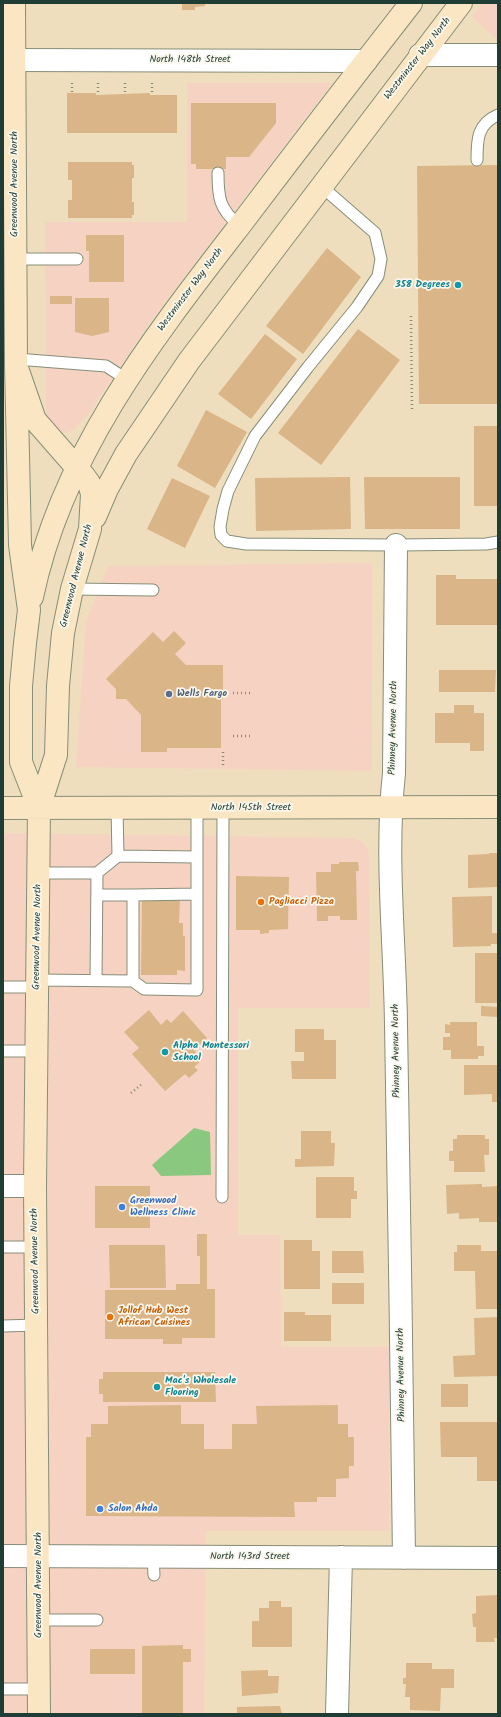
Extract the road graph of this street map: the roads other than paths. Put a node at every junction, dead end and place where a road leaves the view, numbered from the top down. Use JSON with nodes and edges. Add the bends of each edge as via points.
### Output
{"nodes":[{"id":1,"x":14,"y":3,"type":"edge"},
{"id":2,"x":411,"y":3,"type":"edge"},
{"id":3,"x":461,"y":3,"type":"edge"},
{"id":4,"x":420,"y":55,"type":"junction"},
{"id":5,"x":498,"y":55,"type":"edge"},
{"id":6,"x":14,"y":60,"type":"junction"},
{"id":7,"x":366,"y":61,"type":"junction"},
{"id":8,"x":498,"y":115,"type":"edge"},
{"id":9,"x":477,"y":160,"type":"dead end"},
{"id":10,"x":218,"y":172,"type":"dead end"},
{"id":11,"x":321,"y":186,"type":"junction"},
{"id":12,"x":240,"y":225,"type":"junction"},
{"id":13,"x":15,"y":259,"type":"junction"},
{"id":14,"x":77,"y":259,"type":"dead end"},
{"id":15,"x":16,"y":362,"type":"junction"},
{"id":16,"x":126,"y":379,"type":"junction"},
{"id":17,"x":76,"y":467,"type":"junction"},
{"id":18,"x":90,"y":530,"type":"junction"},
{"id":19,"x":498,"y":542,"type":"edge"},
{"id":20,"x":396,"y":545,"type":"junction"},
{"id":21,"x":72,"y":589,"type":"junction"},
{"id":22,"x":153,"y":590,"type":"dead end"},
{"id":23,"x":29,"y":610,"type":"junction"},
{"id":24,"x":390,"y":807,"type":"junction"},
{"id":25,"x":498,"y":807,"type":"edge"},
{"id":26,"x":3,"y":808,"type":"edge"},
{"id":27,"x":39,"y":808,"type":"junction"},
{"id":28,"x":117,"y":808,"type":"junction"},
{"id":29,"x":197,"y":808,"type":"junction"},
{"id":30,"x":223,"y":808,"type":"junction"},
{"id":31,"x":118,"y":856,"type":"junction"},
{"id":32,"x":197,"y":857,"type":"junction"},
{"id":33,"x":38,"y":873,"type":"junction"},
{"id":34,"x":97,"y":873,"type":"junction"},
{"id":35,"x":197,"y":894,"type":"junction"},
{"id":36,"x":98,"y":895,"type":"junction"},
{"id":37,"x":133,"y":895,"type":"junction"},
{"id":38,"x":96,"y":980,"type":"junction"},
{"id":39,"x":133,"y":981,"type":"junction"},
{"id":40,"x":37,"y":984,"type":"junction"},
{"id":41,"x":3,"y":987,"type":"edge"},
{"id":42,"x":3,"y":1051,"type":"edge"},
{"id":43,"x":36,"y":1051,"type":"junction"},
{"id":44,"x":3,"y":1186,"type":"edge"},
{"id":45,"x":35,"y":1186,"type":"junction"},
{"id":46,"x":222,"y":1197,"type":"dead end"},
{"id":47,"x":3,"y":1247,"type":"edge"},
{"id":48,"x":36,"y":1247,"type":"junction"},
{"id":49,"x":37,"y":1325,"type":"junction"},
{"id":50,"x":3,"y":1326,"type":"edge"},
{"id":51,"x":3,"y":1556,"type":"edge"},
{"id":52,"x":39,"y":1557,"type":"junction"},
{"id":53,"x":341,"y":1557,"type":"junction"},
{"id":54,"x":404,"y":1558,"type":"junction"},
{"id":55,"x":498,"y":1558,"type":"edge"},
{"id":56,"x":39,"y":1620,"type":"junction"},
{"id":57,"x":96,"y":1620,"type":"dead end"},
{"id":58,"x":3,"y":1689,"type":"edge"},
{"id":59,"x":39,"y":1689,"type":"junction"},
{"id":60,"x":39,"y":1714,"type":"edge"},
{"id":61,"x":338,"y":1714,"type":"edge"}],
"edges":[{"from":1,"to":6,"type":"main road","name":"Greenwood Avenue North"},
{"from":2,"to":7,"type":"main road","name":"Westminster Way North"},
{"from":3,"to":4,"type":"main road","name":"Westminster Way North"},
{"from":4,"to":5,"type":"street"},
{"from":4,"to":11,"type":"main road","name":"Westminster Way North"},
{"from":6,"to":7,"type":"street","name":"North 148th Street"},
{"from":6,"to":13,"type":"main road","name":"Greenwood Avenue North"},
{"from":7,"to":12,"type":"main road","name":"Westminster Way North"},
{"from":8,"to":9,"type":"lane","via":[[489,119],[483,126],[478,138]]},
{"from":10,"to":12,"type":"lane","via":[[218,193],[222,207],[229,217]]},
{"from":11,"to":18,"type":"main road","name":"Westminster Way North","via":[[151,415],[107,489]]},
{"from":11,"to":20,"type":"lane","via":[[375,233],[381,259],[378,276],[255,436],[228,490],[220,527],[227,541],[246,544]]},
{"from":12,"to":16,"type":"main road","name":"Westminster Way North"},
{"from":13,"to":14,"type":"lane"},
{"from":13,"to":15,"type":"main road","name":"Greenwood Avenue North"},
{"from":15,"to":16,"type":"lane","via":[[106,366]]},
{"from":15,"to":17,"type":"main road","name":"Greenwood Avenue North","via":[[35,420]]},
{"from":15,"to":23,"type":"main road","name":"Greenwood Avenue North","via":[[20,545]]},
{"from":16,"to":17,"type":"main road","name":"Westminster Way North"},
{"from":17,"to":18,"type":"main road","name":"Greenwood Avenue North","via":[[89,483],[92,494]]},
{"from":17,"to":23,"type":"main road","name":"Westminster Way North","via":[[46,542]]},
{"from":18,"to":21,"type":"main road","name":"Greenwood Avenue North"},
{"from":19,"to":20,"type":"lane"},
{"from":20,"to":24,"type":"street","name":"Phinney Avenue North","via":[[394,773]]},
{"from":21,"to":22,"type":"lane"},
{"from":21,"to":27,"type":"main road","name":"Greenwood Avenue North","via":[[60,657],[56,755]]},
{"from":23,"to":27,"type":"main road","name":"Greenwood Avenue North","via":[[21,686],[21,762]]},
{"from":24,"to":25,"type":"main road","name":"North 145th Street"},
{"from":24,"to":30,"type":"main road","name":"North 145th Street"},
{"from":24,"to":54,"type":"street","name":"Phinney Avenue North","via":[[396,998]]},
{"from":26,"to":27,"type":"main road","name":"North 145th Street"},
{"from":27,"to":28,"type":"main road","name":"North 145th Street"},
{"from":27,"to":33,"type":"main road","name":"Greenwood Avenue North"},
{"from":28,"to":29,"type":"main road","name":"North 145th Street"},
{"from":28,"to":31,"type":"lane"},
{"from":29,"to":30,"type":"main road","name":"North 145th Street"},
{"from":29,"to":32,"type":"lane"},
{"from":30,"to":46,"type":"lane"},
{"from":31,"to":32,"type":"lane"},
{"from":31,"to":34,"type":"lane"},
{"from":32,"to":35,"type":"lane"},
{"from":33,"to":34,"type":"lane"},
{"from":33,"to":40,"type":"main road","name":"Greenwood Avenue North"},
{"from":34,"to":36,"type":"lane"},
{"from":35,"to":37,"type":"lane"},
{"from":35,"to":39,"type":"lane","via":[[197,990],[144,989]]},
{"from":36,"to":37,"type":"lane"},
{"from":36,"to":38,"type":"lane"},
{"from":37,"to":39,"type":"lane"},
{"from":38,"to":39,"type":"lane"},
{"from":38,"to":40,"type":"lane"},
{"from":40,"to":41,"type":"lane"},
{"from":40,"to":43,"type":"main road","name":"Greenwood Avenue North"},
{"from":42,"to":43,"type":"lane"},
{"from":43,"to":45,"type":"main road","name":"Greenwood Avenue North"},
{"from":44,"to":45,"type":"street"},
{"from":45,"to":48,"type":"main road","name":"Greenwood Avenue North"},
{"from":47,"to":48,"type":"lane"},
{"from":48,"to":49,"type":"main road","name":"Greenwood Avenue North"},
{"from":49,"to":50,"type":"lane"},
{"from":49,"to":52,"type":"main road","name":"Greenwood Avenue North"},
{"from":51,"to":52,"type":"street","name":"North 143rd Street"},
{"from":52,"to":53,"type":"street","name":"North 143rd Street","via":[[154,1566]]},
{"from":52,"to":56,"type":"main road","name":"Greenwood Avenue North"},
{"from":53,"to":54,"type":"street","name":"North 143rd Street"},
{"from":53,"to":61,"type":"street"},
{"from":54,"to":55,"type":"street","name":"North 143rd Street"},
{"from":56,"to":57,"type":"lane"},
{"from":56,"to":59,"type":"main road","name":"Greenwood Avenue North"},
{"from":58,"to":59,"type":"lane"},
{"from":59,"to":60,"type":"main road","name":"Greenwood Avenue North"}]}
